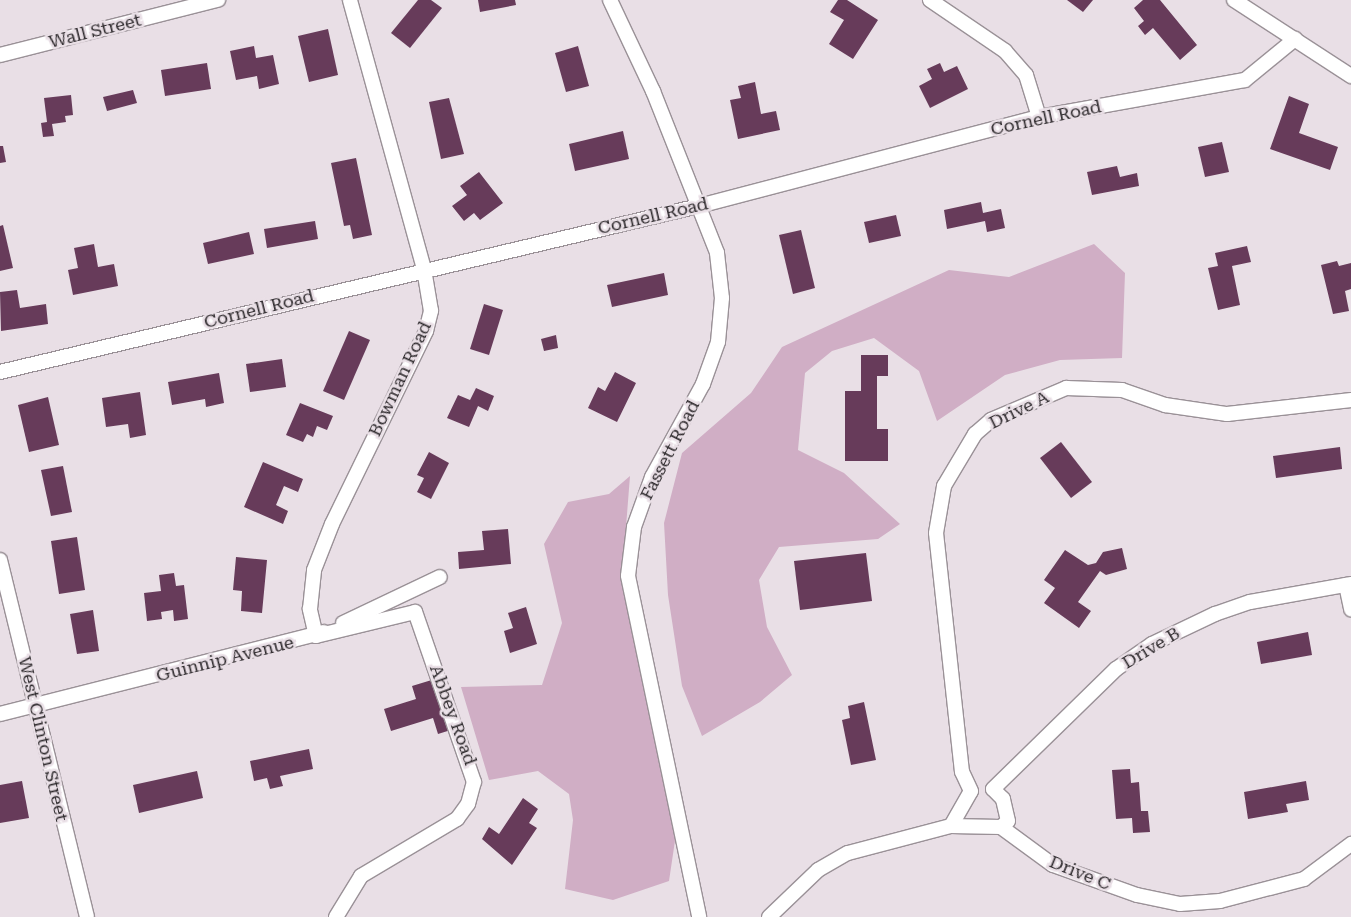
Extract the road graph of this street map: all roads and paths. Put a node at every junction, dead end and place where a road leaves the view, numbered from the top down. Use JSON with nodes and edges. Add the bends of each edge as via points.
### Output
{"nodes":[{"id":1,"x":218,"y":0,"type":"edge"},
{"id":2,"x":350,"y":0,"type":"edge"},
{"id":3,"x":610,"y":0,"type":"edge"},
{"id":4,"x":930,"y":0,"type":"edge"},
{"id":5,"x":1234,"y":0,"type":"edge"},
{"id":6,"x":1295,"y":39,"type":"junction"},
{"id":7,"x":0,"y":55,"type":"edge"},
{"id":8,"x":1351,"y":76,"type":"edge"},
{"id":9,"x":1040,"y":117,"type":"junction"},
{"id":10,"x":699,"y":206,"type":"junction"},
{"id":11,"x":424,"y":269,"type":"junction"},
{"id":12,"x":0,"y":372,"type":"edge"},
{"id":13,"x":1351,"y":400,"type":"edge"},
{"id":14,"x":0,"y":560,"type":"edge"},
{"id":15,"x":440,"y":577,"type":"dead end"},
{"id":16,"x":1348,"y":584,"type":"edge"},
{"id":17,"x":1351,"y":609,"type":"edge"},
{"id":18,"x":316,"y":636,"type":"junction"},
{"id":19,"x":32,"y":706,"type":"junction"},
{"id":20,"x":0,"y":714,"type":"edge"},
{"id":21,"x":993,"y":789,"type":"junction"},
{"id":22,"x":971,"y":791,"type":"junction"},
{"id":23,"x":951,"y":826,"type":"junction"},
{"id":24,"x":1001,"y":827,"type":"junction"},
{"id":25,"x":1351,"y":844,"type":"edge"},
{"id":26,"x":87,"y":917,"type":"edge"},
{"id":27,"x":336,"y":917,"type":"edge"},
{"id":28,"x":699,"y":917,"type":"edge"},
{"id":29,"x":769,"y":917,"type":"edge"}],
"edges":[{"from":1,"to":7,"type":"street","name":"Wall Street"},
{"from":2,"to":11,"type":"street","name":"Bowman Road"},
{"from":3,"to":10,"type":"street","name":"Fassett Road"},
{"from":4,"to":9,"type":"street","via":[[1005,51],[1026,75]]},
{"from":5,"to":6,"type":"street"},
{"from":6,"to":8,"type":"street"},
{"from":6,"to":9,"type":"street","name":"Cornell Road","via":[[1245,80]]},
{"from":9,"to":10,"type":"street","name":"Cornell Road"},
{"from":10,"to":11,"type":"street","name":"Cornell Road"},
{"from":10,"to":28,"type":"street","name":"Fassett Road","via":[[718,253],[722,298],[718,342],[703,384],[652,477],[634,527],[628,576]]},
{"from":11,"to":12,"type":"street","name":"Cornell Road"},
{"from":11,"to":18,"type":"street","name":"Bowman Road","via":[[431,311],[426,331],[332,524],[314,570],[310,609]]},
{"from":13,"to":22,"type":"street","name":"Drive A","via":[[1227,414],[1165,405],[1122,390],[1066,388],[991,420],[975,434],[944,486],[936,533],[962,772]]},
{"from":14,"to":19,"type":"street","name":"West Clinton Street"},
{"from":15,"to":18,"type":"street","name":"Guinnip Avenue"},
{"from":16,"to":17,"type":"street"},
{"from":16,"to":21,"type":"street","name":"Drive B","via":[[1250,602],[1152,644],[1073,706]]},
{"from":18,"to":19,"type":"street","name":"Guinnip Avenue"},
{"from":18,"to":27,"type":"street","name":"Abbey Road","via":[[415,612],[474,774],[471,797],[457,819],[361,876]]},
{"from":19,"to":20,"type":"street","name":"Guinnip Avenue"},
{"from":19,"to":26,"type":"street","name":"West Clinton Street"},
{"from":21,"to":22,"type":"street"},
{"from":21,"to":24,"type":"street","via":[[1003,799],[1008,821]]},
{"from":22,"to":23,"type":"street"},
{"from":23,"to":24,"type":"street"},
{"from":23,"to":29,"type":"street","via":[[848,853],[818,870]]},
{"from":24,"to":25,"type":"street","name":"Drive C","via":[[1053,865],[1136,895],[1180,904],[1220,901],[1304,879]]}]}
